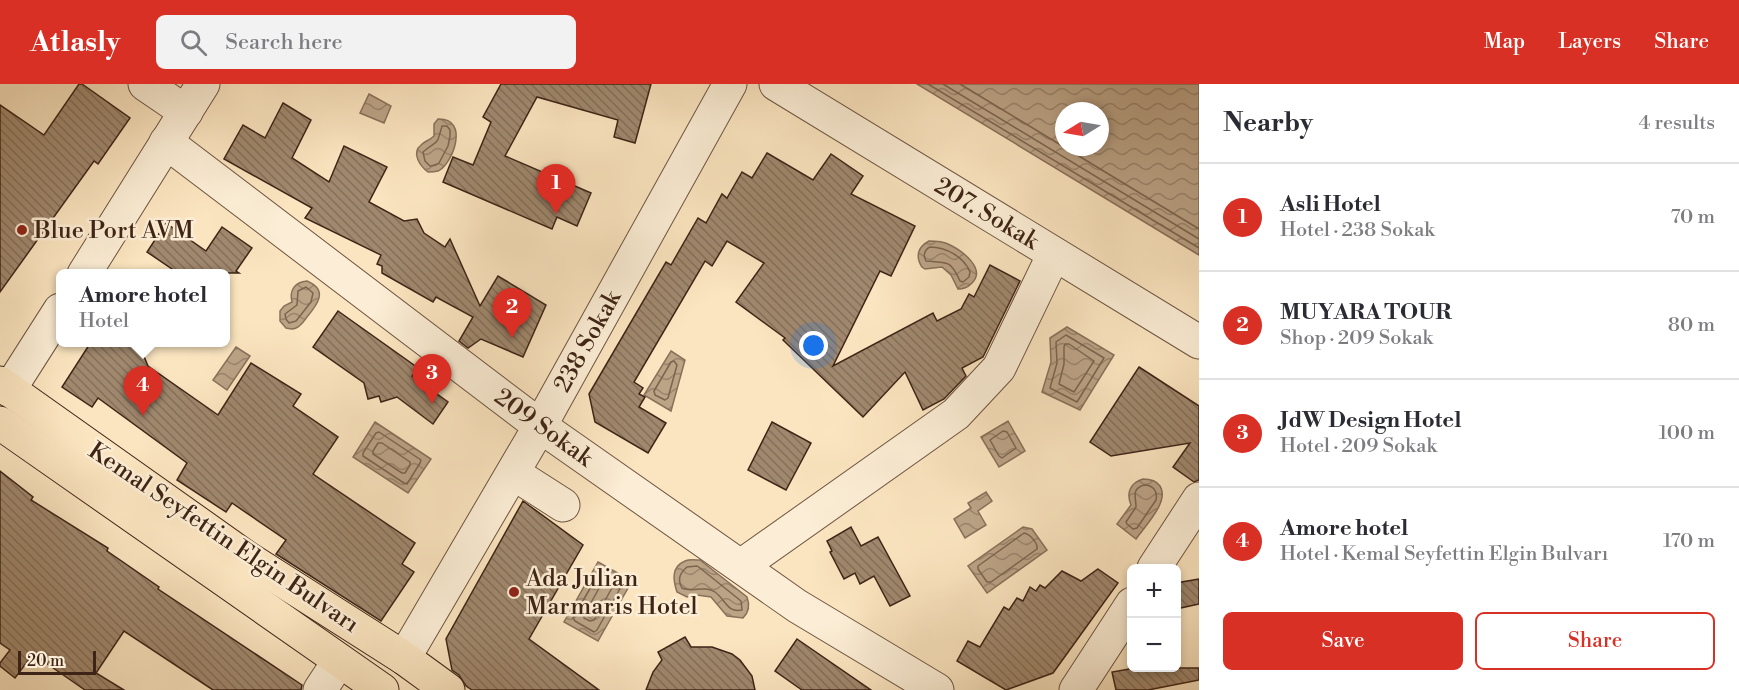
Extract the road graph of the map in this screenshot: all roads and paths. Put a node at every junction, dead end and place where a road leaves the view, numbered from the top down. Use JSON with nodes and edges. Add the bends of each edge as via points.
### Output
{"nodes":[{"id":1,"x":145,"y":84,"type":"edge"},
{"id":2,"x":203,"y":84,"type":"edge"},
{"id":3,"x":730,"y":84,"type":"edge"},
{"id":4,"x":776,"y":84,"type":"edge"},
{"id":5,"x":186,"y":112,"type":"junction"},
{"id":6,"x":166,"y":142,"type":"junction"},
{"id":7,"x":1054,"y":254,"type":"junction"},
{"id":8,"x":87,"y":269,"type":"edge"},
{"id":9,"x":56,"y":315,"type":"edge"},
{"id":10,"x":1199,"y":342,"type":"edge"},
{"id":11,"x":4,"y":386,"type":"edge"},
{"id":12,"x":0,"y":423,"type":"edge"},
{"id":13,"x":540,"y":426,"type":"junction"},
{"id":14,"x":513,"y":473,"type":"junction"},
{"id":15,"x":1199,"y":499,"type":"edge"},
{"id":16,"x":563,"y":505,"type":"dead end"},
{"id":17,"x":1157,"y":564,"type":"edge"},
{"id":18,"x":741,"y":566,"type":"junction"},
{"id":19,"x":1127,"y":610,"type":"edge"},
{"id":20,"x":404,"y":658,"type":"junction"},
{"id":21,"x":339,"y":661,"type":"junction"},
{"id":22,"x":320,"y":690,"type":"edge"},
{"id":23,"x":382,"y":690,"type":"edge"},
{"id":24,"x":448,"y":690,"type":"edge"},
{"id":25,"x":937,"y":690,"type":"edge"},
{"id":26,"x":1076,"y":690,"type":"edge"}],
"edges":[{"from":1,"to":5,"type":"street"},
{"from":2,"to":5,"type":"street"},
{"from":3,"to":13,"type":"street","name":"238 Sokak"},
{"from":4,"to":7,"type":"street","name":"207. Sokak"},
{"from":5,"to":6,"type":"street"},
{"from":6,"to":8,"type":"street"},
{"from":6,"to":13,"type":"street","name":"209 Sokak"},
{"from":7,"to":10,"type":"street","name":"207. Sokak"},
{"from":7,"to":18,"type":"street","via":[[999,368],[956,414]]},
{"from":9,"to":11,"type":"street"},
{"from":11,"to":20,"type":"main road","name":"Kemal Seyfettin Elgin Bulvarı","via":[[247,558]]},
{"from":12,"to":21,"type":"main road","name":"Kemal Seyfettin Elgin Bulvarı"},
{"from":13,"to":14,"type":"street","name":"238 Sokak"},
{"from":13,"to":18,"type":"street","name":"209 Sokak"},
{"from":14,"to":16,"type":"street"},
{"from":14,"to":20,"type":"street","name":"238 Sokak"},
{"from":15,"to":17,"type":"street"},
{"from":18,"to":25,"type":"street","name":"209 Sokak","via":[[797,606]]},
{"from":19,"to":26,"type":"street"},
{"from":20,"to":24,"type":"main road","name":"Kemal Seyfettin Elgin Bulvarı"},
{"from":21,"to":22,"type":"street"},
{"from":21,"to":23,"type":"main road","name":"Kemal Seyfettin Elgin Bulvarı"}]}
